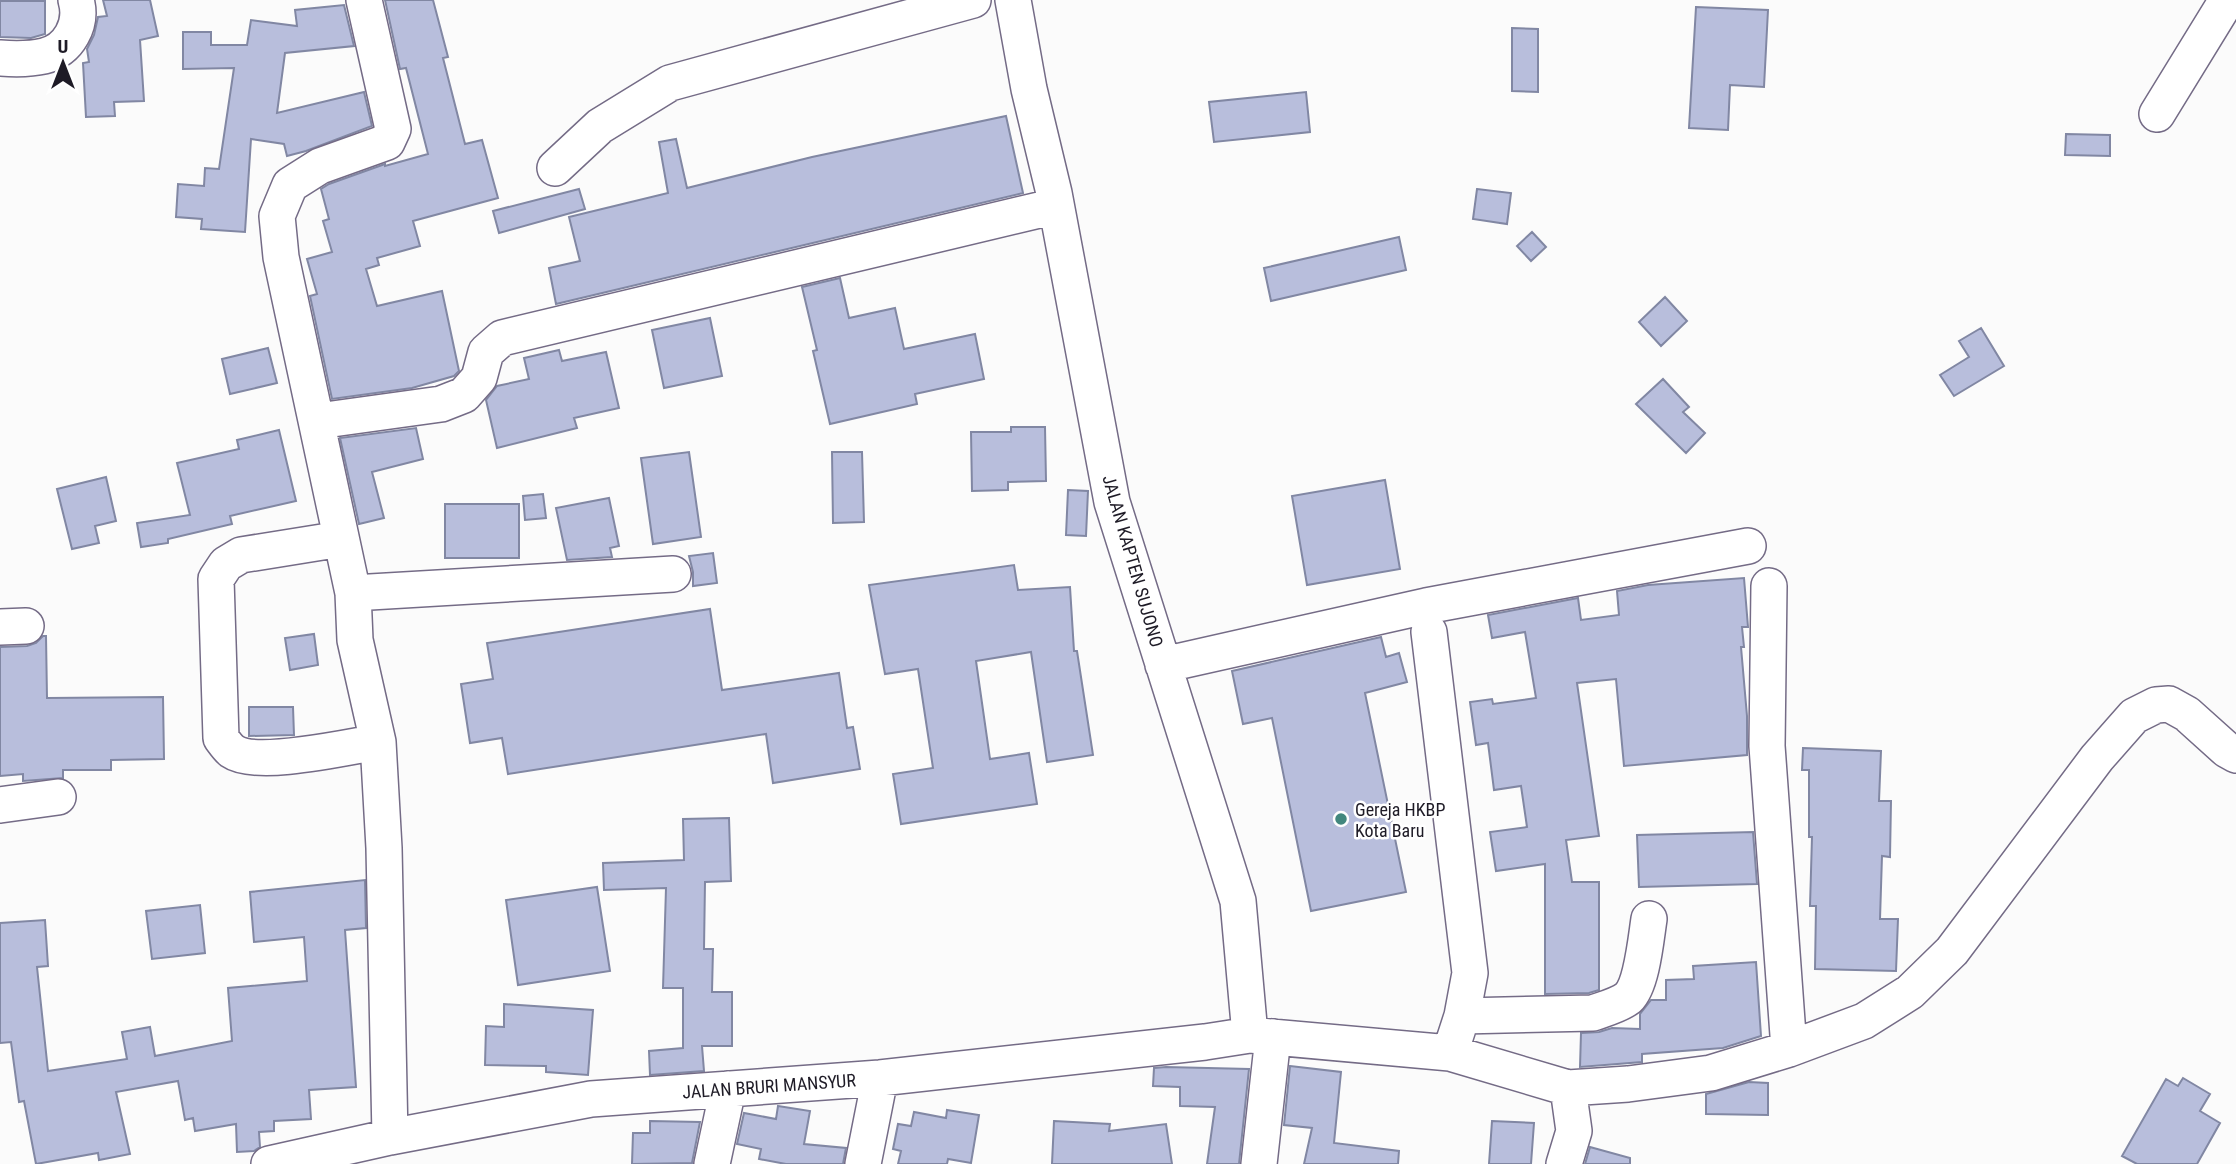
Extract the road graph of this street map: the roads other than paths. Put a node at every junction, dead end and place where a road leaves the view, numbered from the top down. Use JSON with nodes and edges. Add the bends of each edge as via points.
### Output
{"nodes":[{"id":1,"x":76,"y":0,"type":"edge"},
{"id":2,"x":364,"y":0,"type":"edge"},
{"id":3,"x":973,"y":0,"type":"edge"},
{"id":4,"x":1013,"y":0,"type":"edge"},
{"id":5,"x":2227,"y":0,"type":"edge"},
{"id":6,"x":0,"y":58,"type":"edge"},
{"id":7,"x":2157,"y":114,"type":"dead end"},
{"id":8,"x":555,"y":168,"type":"dead end"},
{"id":9,"x":1056,"y":206,"type":"junction"},
{"id":10,"x":318,"y":421,"type":"junction"},
{"id":11,"x":341,"y":539,"type":"junction"},
{"id":12,"x":1748,"y":546,"type":"dead end"},
{"id":13,"x":673,"y":574,"type":"dead end"},
{"id":14,"x":1769,"y":586,"type":"dead end"},
{"id":15,"x":353,"y":593,"type":"junction"},
{"id":16,"x":1429,"y":632,"type":"dead end"},
{"id":17,"x":1163,"y":664,"type":"junction"},
{"id":18,"x":378,"y":742,"type":"junction"},
{"id":19,"x":2236,"y":755,"type":"edge"},
{"id":20,"x":58,"y":797,"type":"dead end"},
{"id":21,"x":0,"y":805,"type":"edge"},
{"id":22,"x":1650,"y":919,"type":"dead end"},
{"id":23,"x":1462,"y":1016,"type":"junction"},
{"id":24,"x":1261,"y":1036,"type":"junction"},
{"id":25,"x":1789,"y":1049,"type":"junction"},
{"id":26,"x":1450,"y":1053,"type":"junction"},
{"id":27,"x":880,"y":1078,"type":"junction"},
{"id":28,"x":1568,"y":1088,"type":"junction"},
{"id":29,"x":728,"y":1089,"type":"junction"},
{"id":30,"x":390,"y":1137,"type":"junction"},
{"id":31,"x":269,"y":1164,"type":"edge"},
{"id":32,"x":712,"y":1164,"type":"edge"},
{"id":33,"x":863,"y":1164,"type":"edge"},
{"id":34,"x":1259,"y":1164,"type":"edge"},
{"id":35,"x":1564,"y":1164,"type":"edge"}],
"edges":[{"from":1,"to":6,"type":"street","via":[[76,26],[68,42],[46,55]]},
{"from":2,"to":10,"type":"street","via":[[393,129],[391,137],[320,166],[290,185],[277,216],[281,257]]},
{"from":3,"to":8,"type":"street","via":[[670,83],[600,126]]},
{"from":4,"to":9,"type":"street","name":"JALAN KAPTEN SUJONO"},
{"from":5,"to":7,"type":"street"},
{"from":9,"to":10,"type":"street","via":[[502,338],[486,352],[479,377],[464,395],[441,404]]},
{"from":9,"to":17,"type":"street","name":"JALAN KAPTEN SUJONO","via":[[1112,502]]},
{"from":10,"to":11,"type":"street"},
{"from":11,"to":15,"type":"street"},
{"from":11,"to":18,"type":"street","via":[[241,555],[226,564],[216,579],[221,738],[232,751],[272,758]]},
{"from":12,"to":17,"type":"street","via":[[1426,606]]},
{"from":13,"to":15,"type":"street"},
{"from":14,"to":25,"type":"street","via":[[1767,746]]},
{"from":15,"to":18,"type":"street","via":[[355,640]]},
{"from":16,"to":23,"type":"street","via":[[1470,973]]},
{"from":17,"to":24,"type":"street","name":"JALAN KAPTEN SUJONO","via":[[1238,901]]},
{"from":18,"to":30,"type":"street"},
{"from":19,"to":25,"type":"street","via":[[2169,704],[2134,716],[2097,758],[1952,951],[1910,992],[1864,1021]]},
{"from":20,"to":21,"type":"street"},
{"from":22,"to":23,"type":"street","via":[[1636,985],[1628,998],[1593,1013]]},
{"from":23,"to":26,"type":"street"},
{"from":24,"to":26,"type":"street","name":"JALAN BRURI MANSYUR"},
{"from":24,"to":27,"type":"street","name":"JALAN BRURI MANSYUR"},
{"from":24,"to":34,"type":"street","name":"JALAN KAPTEN SUJONO"},
{"from":25,"to":28,"type":"street","via":[[1711,1073]]},
{"from":26,"to":28,"type":"street","name":"JALAN BRURI MANSYUR"},
{"from":27,"to":29,"type":"street","name":"JALAN BRURI MANSYUR"},
{"from":27,"to":33,"type":"street"},
{"from":28,"to":35,"type":"street","via":[[1574,1131]]},
{"from":29,"to":30,"type":"street","name":"JALAN BRURI MANSYUR","via":[[590,1099]]},
{"from":29,"to":32,"type":"street"},
{"from":30,"to":31,"type":"street","name":"JALAN BRURI MANSYUR"}]}
